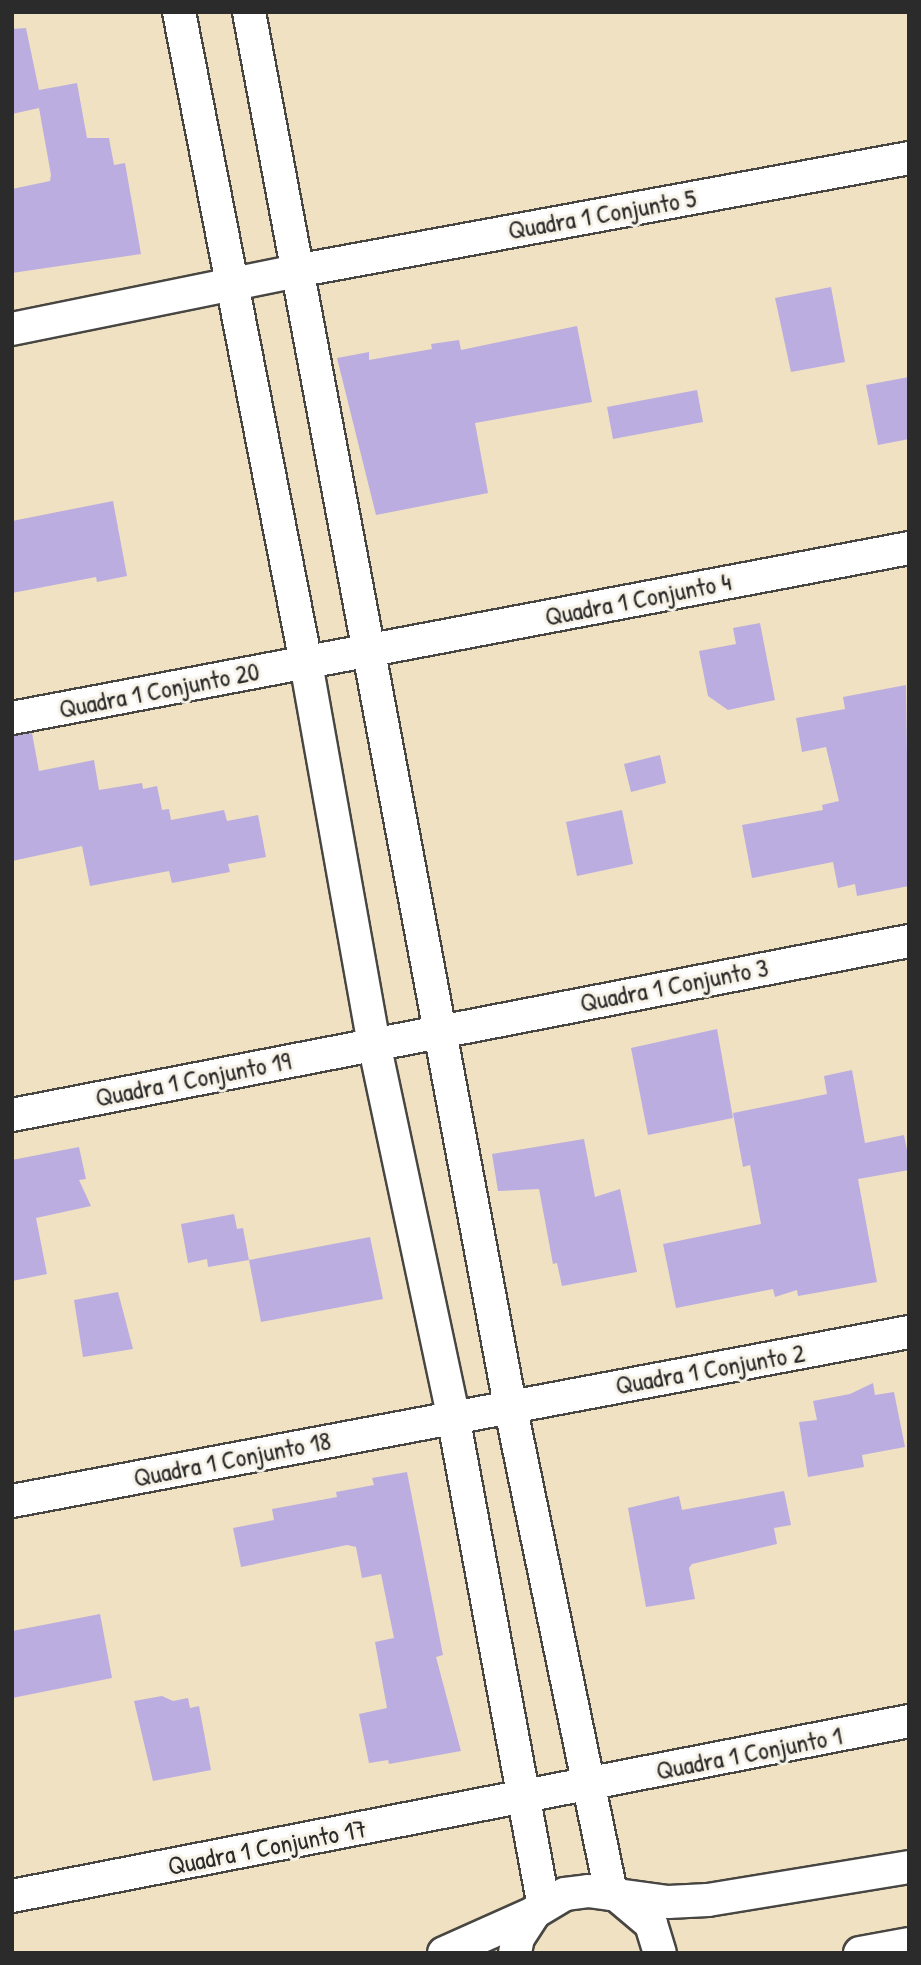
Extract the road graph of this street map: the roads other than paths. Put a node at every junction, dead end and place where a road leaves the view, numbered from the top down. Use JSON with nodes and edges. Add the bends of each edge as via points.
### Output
{"nodes":[{"id":1,"x":179,"y":12,"type":"edge"},
{"id":2,"x":249,"y":12,"type":"edge"},
{"id":3,"x":909,"y":158,"type":"edge"},
{"id":4,"x":296,"y":271,"type":"junction"},
{"id":5,"x":230,"y":286,"type":"junction"},
{"id":6,"x":12,"y":328,"type":"edge"},
{"id":7,"x":909,"y":548,"type":"edge"},
{"id":8,"x":367,"y":650,"type":"junction"},
{"id":9,"x":306,"y":663,"type":"junction"},
{"id":10,"x":12,"y":718,"type":"edge"},
{"id":11,"x":909,"y":941,"type":"edge"},
{"id":12,"x":440,"y":1030,"type":"junction"},
{"id":13,"x":374,"y":1043,"type":"junction"},
{"id":14,"x":12,"y":1115,"type":"edge"},
{"id":15,"x":909,"y":1332,"type":"edge"},
{"id":16,"x":510,"y":1405,"type":"junction"},
{"id":17,"x":453,"y":1416,"type":"junction"},
{"id":18,"x":12,"y":1501,"type":"edge"},
{"id":19,"x":909,"y":1720,"type":"edge"},
{"id":20,"x":590,"y":1785,"type":"junction"},
{"id":21,"x":522,"y":1798,"type":"junction"},
{"id":22,"x":909,"y":1867,"type":"edge"},
{"id":23,"x":615,"y":1895,"type":"junction"},
{"id":24,"x":12,"y":1896,"type":"edge"},
{"id":25,"x":540,"y":1908,"type":"junction"},
{"id":26,"x":909,"y":1944,"type":"edge"},
{"id":27,"x":444,"y":1953,"type":"edge"},
{"id":28,"x":515,"y":1953,"type":"edge"},
{"id":29,"x":660,"y":1953,"type":"edge"},
{"id":30,"x":860,"y":1953,"type":"edge"}],
"edges":[{"from":1,"to":5,"type":"street"},
{"from":2,"to":4,"type":"street"},
{"from":3,"to":4,"type":"street","name":"Quadra 1 Conjunto 5"},
{"from":4,"to":5,"type":"street","name":"Quadra 1 Conjunto 5"},
{"from":4,"to":8,"type":"street"},
{"from":5,"to":6,"type":"street","name":"Quadra 1 Conjunto 5"},
{"from":5,"to":9,"type":"street"},
{"from":7,"to":8,"type":"street","name":"Quadra 1 Conjunto 4"},
{"from":8,"to":9,"type":"street","name":"Quadra 1 Conjunto 4"},
{"from":8,"to":12,"type":"street"},
{"from":9,"to":10,"type":"street","name":"Quadra 1 Conjunto 20"},
{"from":9,"to":13,"type":"street"},
{"from":11,"to":12,"type":"street","name":"Quadra 1 Conjunto 3"},
{"from":12,"to":13,"type":"street","name":"Quadra 1 Conjunto 3"},
{"from":12,"to":16,"type":"street"},
{"from":13,"to":14,"type":"street","name":"Quadra 1 Conjunto 19"},
{"from":13,"to":17,"type":"street"},
{"from":15,"to":16,"type":"street","name":"Quadra 1 Conjunto 2"},
{"from":16,"to":17,"type":"street","name":"Quadra 1 Conjunto 2"},
{"from":16,"to":20,"type":"street"},
{"from":17,"to":18,"type":"street","name":"Quadra 1 Conjunto 18"},
{"from":17,"to":21,"type":"street"},
{"from":19,"to":20,"type":"street","name":"Quadra 1 Conjunto 1"},
{"from":20,"to":21,"type":"street","name":"Quadra 1 Conjunto 1"},
{"from":20,"to":23,"type":"street"},
{"from":21,"to":24,"type":"street","name":"Quadra 1 Conjunto 17"},
{"from":21,"to":25,"type":"street"},
{"from":22,"to":23,"type":"street","via":[[708,1900]]},
{"from":23,"to":25,"type":"street","via":[[565,1894]]},
{"from":23,"to":29,"type":"street","via":[[651,1924]]},
{"from":25,"to":27,"type":"street"},
{"from":25,"to":28,"type":"street","via":[[518,1938]]},
{"from":26,"to":30,"type":"street"}]}
